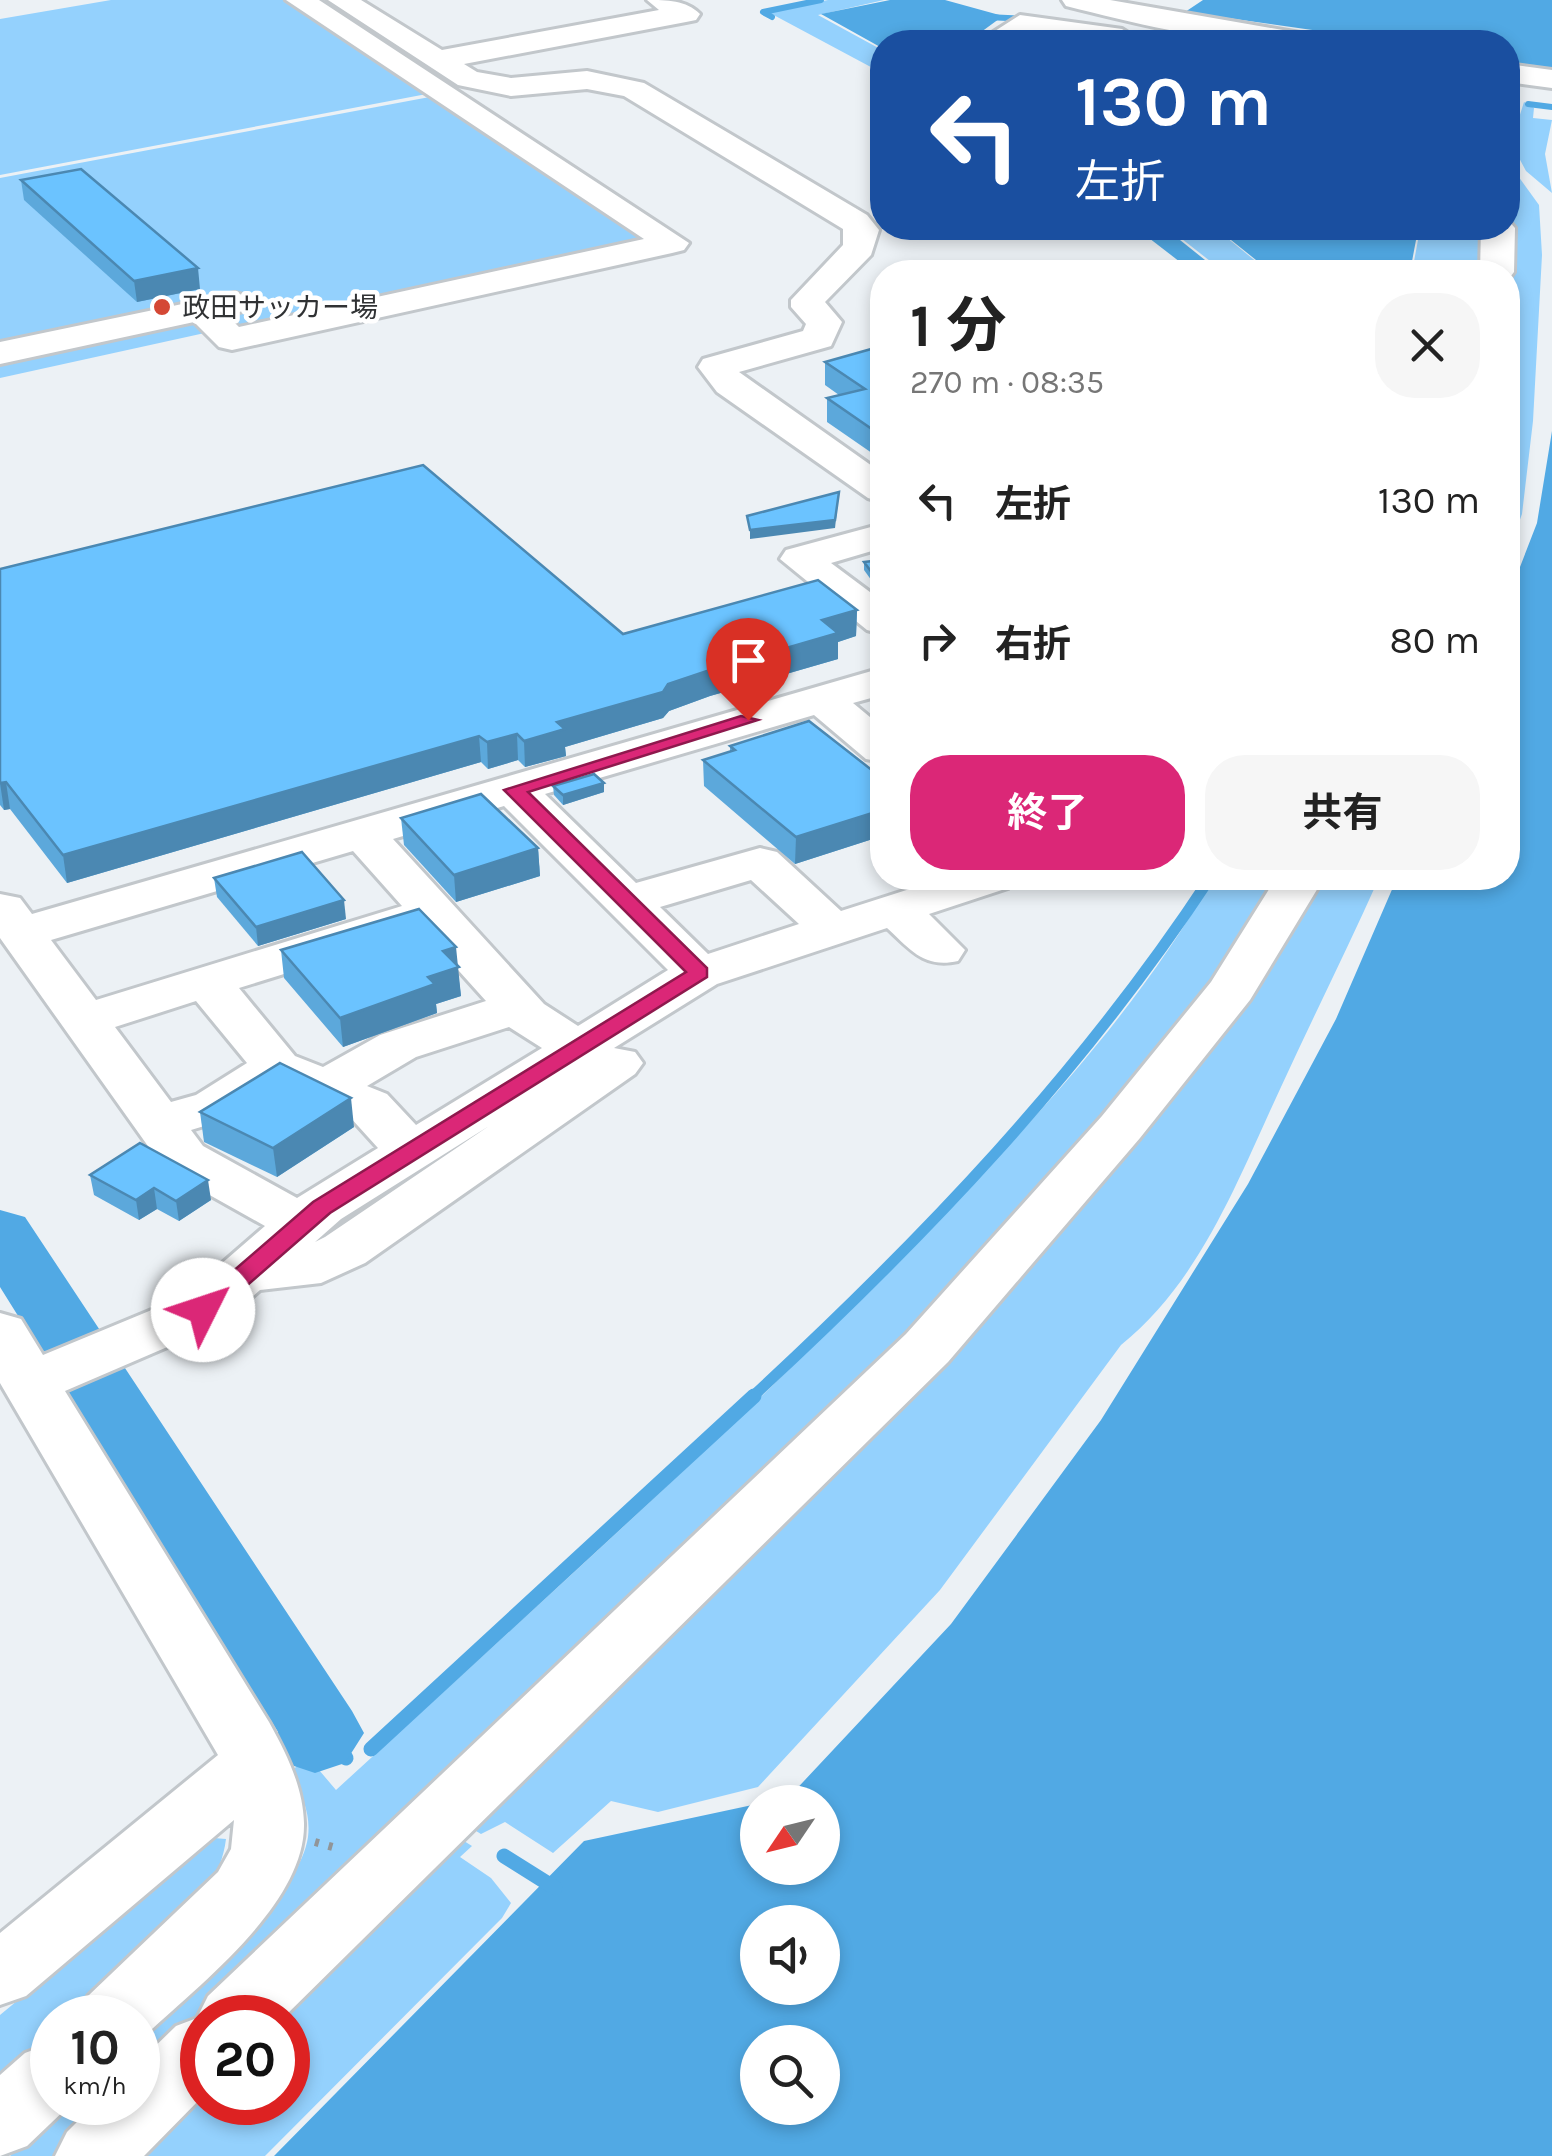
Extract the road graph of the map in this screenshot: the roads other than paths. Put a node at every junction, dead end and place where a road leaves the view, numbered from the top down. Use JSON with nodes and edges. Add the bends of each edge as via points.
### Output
{"nodes":[{"id":1,"x":300,"y":0,"type":"edge"},
{"id":2,"x":342,"y":0,"type":"edge"},
{"id":3,"x":378,"y":0,"type":"edge"},
{"id":4,"x":661,"y":0,"type":"edge"},
{"id":5,"x":1076,"y":0,"type":"edge"},
{"id":6,"x":432,"y":21,"type":"dead end"},
{"id":7,"x":1010,"y":30,"type":"edge"},
{"id":8,"x":1069,"y":30,"type":"edge"},
{"id":9,"x":1224,"y":30,"type":"edge"},
{"id":10,"x":437,"y":60,"type":"junction"},
{"id":11,"x":1552,"y":79,"type":"edge"},
{"id":12,"x":1520,"y":82,"type":"edge"},
{"id":13,"x":613,"y":222,"type":"dead end"},
{"id":14,"x":519,"y":242,"type":"dead end"},
{"id":15,"x":276,"y":294,"type":"dead end"},
{"id":16,"x":201,"y":310,"type":"junction"},
{"id":17,"x":0,"y":353,"type":"edge"},
{"id":18,"x":830,"y":370,"type":"edge"},
{"id":19,"x":741,"y":392,"type":"junction"},
{"id":20,"x":870,"y":482,"type":"edge"},
{"id":21,"x":870,"y":539,"type":"edge"},
{"id":22,"x":870,"y":612,"type":"edge"},
{"id":23,"x":870,"y":685,"type":"edge"},
{"id":24,"x":821,"y":699,"type":"junction"},
{"id":25,"x":870,"y":738,"type":"edge"},
{"id":26,"x":514,"y":790,"type":"junction"},
{"id":27,"x":363,"y":834,"type":"junction"},
{"id":28,"x":953,"y":890,"type":"edge"},
{"id":29,"x":1293,"y":890,"type":"edge"},
{"id":30,"x":628,"y":901,"type":"junction"},
{"id":31,"x":895,"y":909,"type":"junction"},
{"id":32,"x":433,"y":912,"type":"junction"},
{"id":33,"x":10,"y":919,"type":"edge"},
{"id":34,"x":832,"y":930,"type":"junction"},
{"id":35,"x":940,"y":950,"type":"dead end"},
{"id":36,"x":689,"y":979,"type":"junction"},
{"id":37,"x":208,"y":982,"type":"junction"},
{"id":38,"x":520,"y":1007,"type":"junction"},
{"id":39,"x":84,"y":1020,"type":"junction"},
{"id":40,"x":577,"y":1048,"type":"junction"},
{"id":41,"x":277,"y":1067,"type":"junction"},
{"id":42,"x":325,"y":1088,"type":"junction"},
{"id":43,"x":158,"y":1122,"type":"junction"},
{"id":44,"x":411,"y":1151,"type":"junction"},
{"id":45,"x":302,"y":1224,"type":"junction"},
{"id":46,"x":246,"y":1273,"type":"junction"},
{"id":47,"x":49,"y":1360,"type":"edge"},
{"id":48,"x":256,"y":1762,"type":"junction"},
{"id":49,"x":0,"y":1974,"type":"edge"},
{"id":50,"x":139,"y":1995,"type":"edge"},
{"id":51,"x":258,"y":1995,"type":"edge"},
{"id":52,"x":180,"y":2070,"type":"edge"},
{"id":53,"x":30,"y":2095,"type":"edge"},
{"id":54,"x":0,"y":2123,"type":"edge"},
{"id":55,"x":94,"y":2156,"type":"edge"}],
"edges":[{"from":1,"to":16,"type":"street","via":[[672,243],[232,338]]},
{"from":2,"to":10,"type":"street"},
{"from":3,"to":6,"type":"street","via":[[416,24]]},
{"from":4,"to":10,"type":"street","via":[[686,14]]},
{"from":5,"to":9,"type":"street"},
{"from":7,"to":8,"type":"street","via":[[1020,23]]},
{"from":10,"to":19,"type":"street","via":[[487,86],[586,80],[633,89],[862,230],[860,248],[808,300],[824,322],[818,338],[716,368]]},
{"from":11,"to":12,"type":"street"},
{"from":13,"to":14,"type":"street"},
{"from":15,"to":16,"type":"street"},
{"from":16,"to":17,"type":"street"},
{"from":18,"to":19,"type":"street"},
{"from":19,"to":20,"type":"street"},
{"from":21,"to":22,"type":"street","via":[[800,559]]},
{"from":23,"to":24,"type":"street"},
{"from":24,"to":25,"type":"street"},
{"from":24,"to":26,"type":"street","via":[[727,745]]},
{"from":26,"to":27,"type":"street"},
{"from":26,"to":30,"type":"street"},
{"from":27,"to":32,"type":"street"},
{"from":27,"to":33,"type":"street"},
{"from":28,"to":31,"type":"street"},
{"from":29,"to":51,"type":"street","via":[[1232,989],[927,1348]]},
{"from":30,"to":34,"type":"street","via":[[760,862]]},
{"from":30,"to":36,"type":"street"},
{"from":31,"to":34,"type":"street"},
{"from":31,"to":35,"type":"street"},
{"from":32,"to":37,"type":"street"},
{"from":32,"to":38,"type":"street"},
{"from":33,"to":39,"type":"street"},
{"from":34,"to":36,"type":"street"},
{"from":36,"to":40,"type":"street"},
{"from":36,"to":46,"type":"street","via":[[688,1014],[345,1250],[301,1270]]},
{"from":37,"to":39,"type":"street"},
{"from":37,"to":41,"type":"street"},
{"from":38,"to":40,"type":"street"},
{"from":38,"to":42,"type":"street","via":[[398,1046]]},
{"from":39,"to":43,"type":"street"},
{"from":40,"to":44,"type":"street"},
{"from":41,"to":42,"type":"street"},
{"from":41,"to":43,"type":"street","via":[[215,1106]]},
{"from":42,"to":44,"type":"street","via":[[368,1106]]},
{"from":43,"to":45,"type":"street","via":[[184,1158]]},
{"from":44,"to":45,"type":"street"},
{"from":45,"to":46,"type":"street"},
{"from":46,"to":47,"type":"street","via":[[203,1310]]},
{"from":47,"to":48,"type":"street"},
{"from":48,"to":49,"type":"street"},
{"from":48,"to":50,"type":"street","via":[[270,1830],[262,1867],[240,1902]]},
{"from":52,"to":55,"type":"street"},
{"from":53,"to":54,"type":"street"}]}
